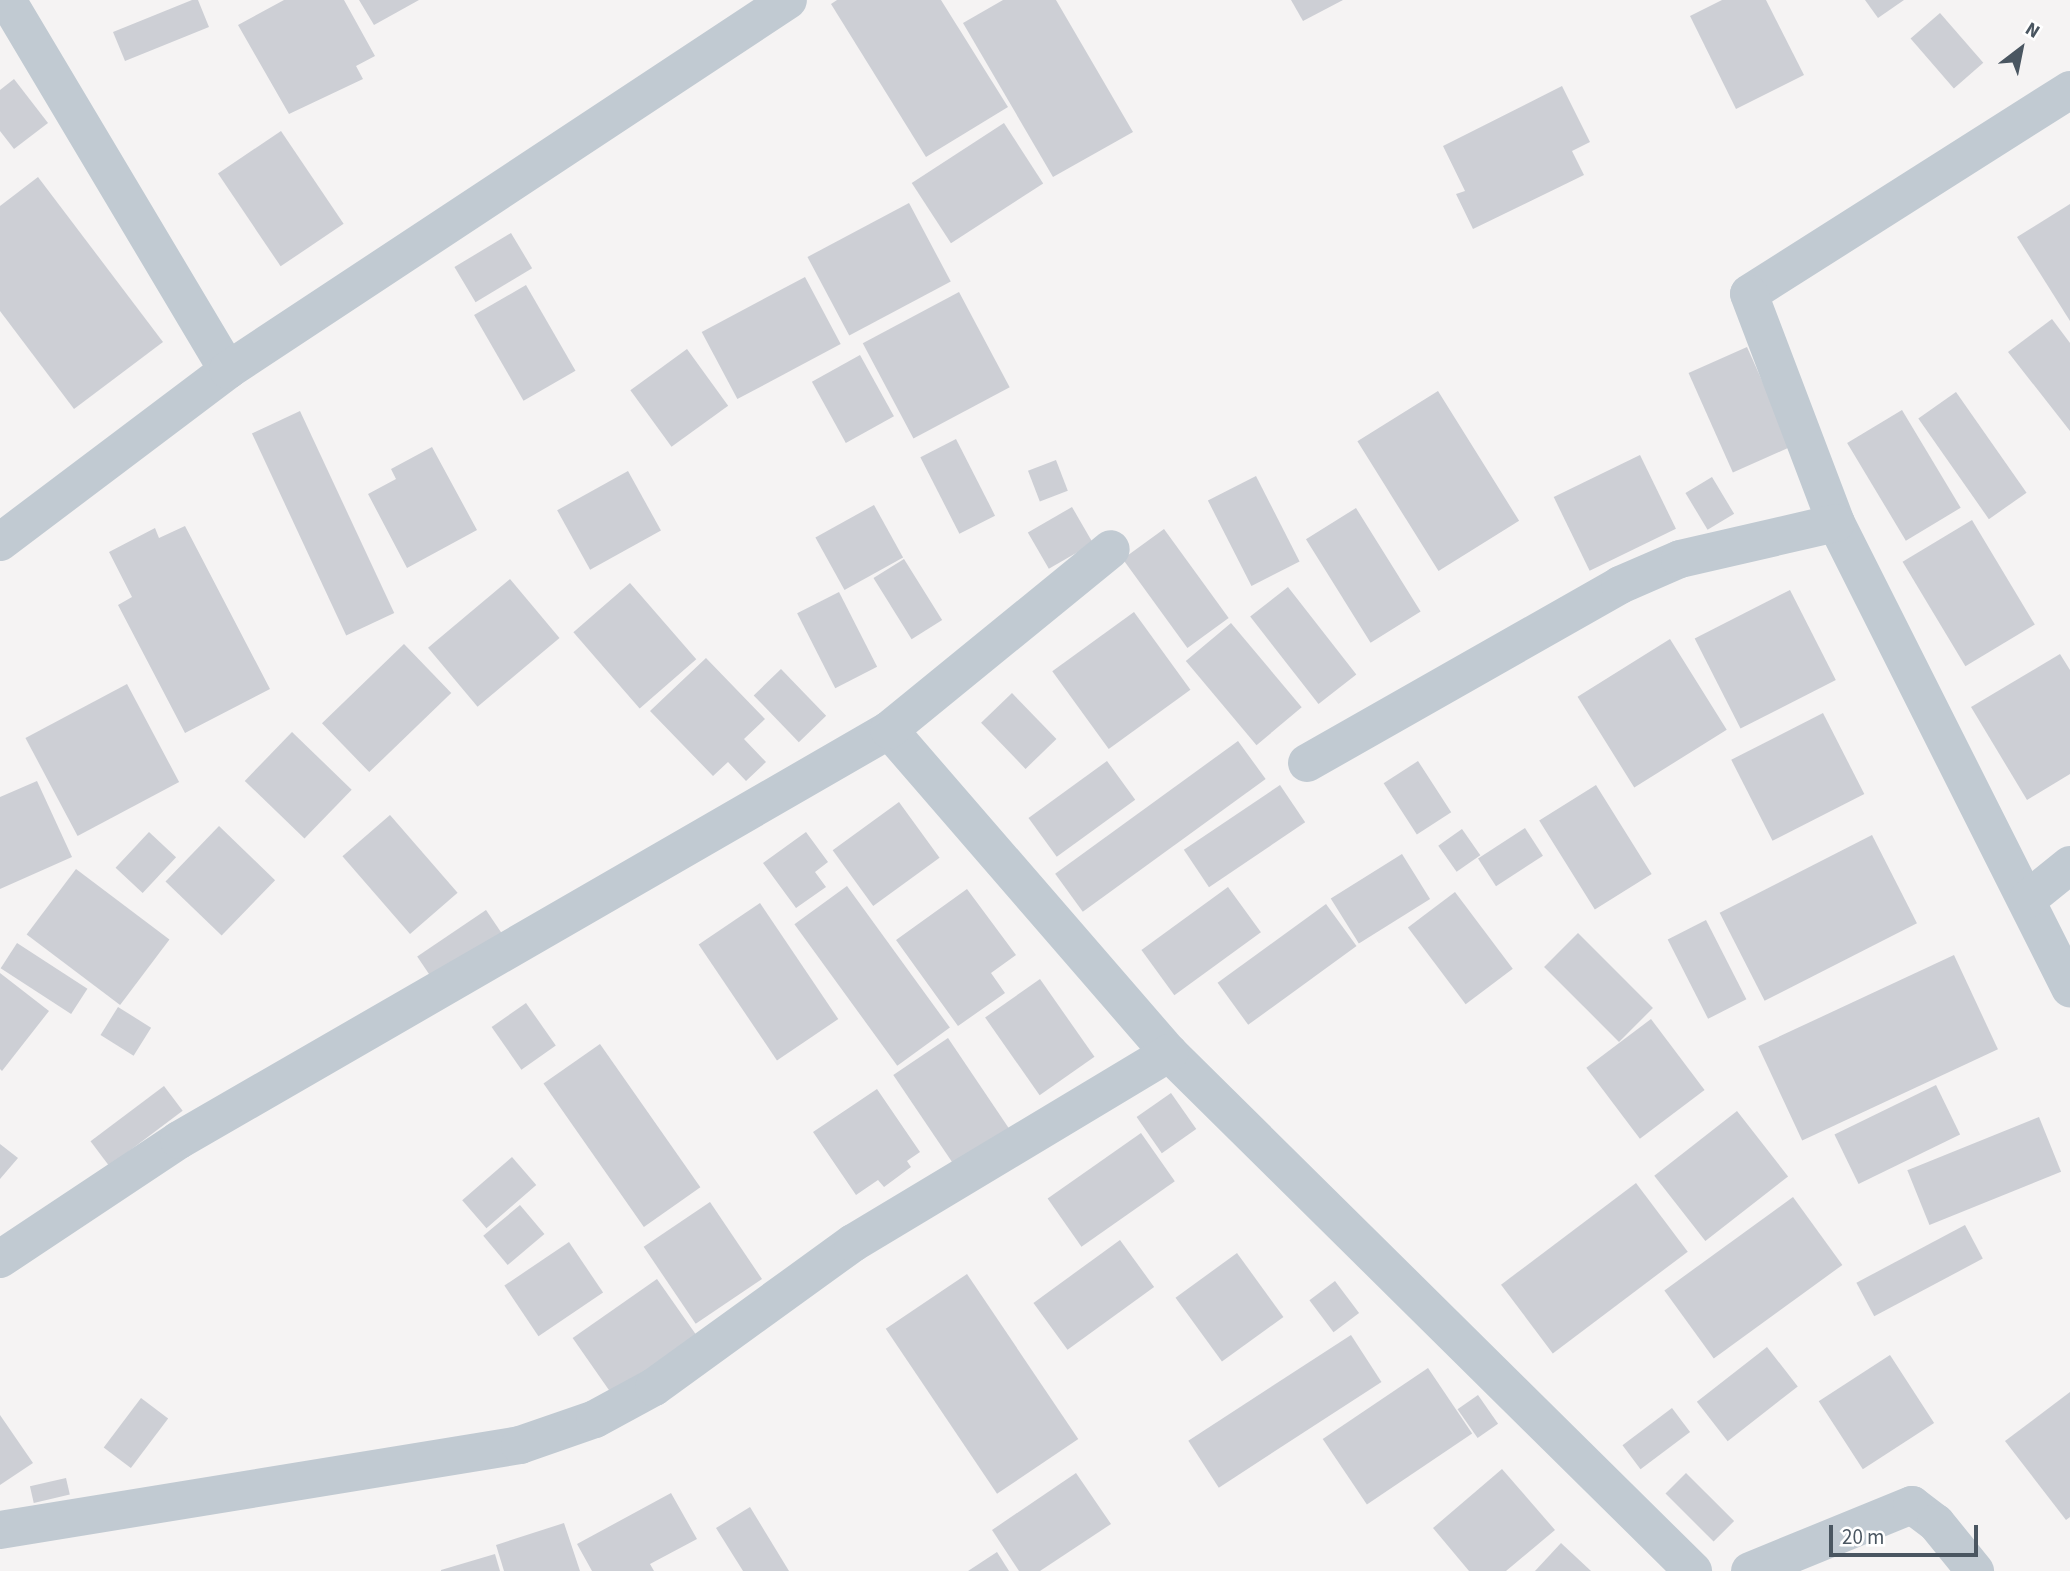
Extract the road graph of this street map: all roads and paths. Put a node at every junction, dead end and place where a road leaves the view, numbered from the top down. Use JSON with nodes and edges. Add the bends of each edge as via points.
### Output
{"nodes":[{"id":1,"x":7,"y":0,"type":"edge"},
{"id":2,"x":788,"y":0,"type":"edge"},
{"id":3,"x":2070,"y":90,"type":"edge"},
{"id":4,"x":228,"y":370,"type":"junction"},
{"id":5,"x":1836,"y":523,"type":"junction"},
{"id":6,"x":0,"y":542,"type":"edge"},
{"id":7,"x":1111,"y":549,"type":"dead end"},
{"id":8,"x":889,"y":730,"type":"junction"},
{"id":9,"x":1307,"y":763,"type":"dead end"},
{"id":10,"x":2070,"y":865,"type":"edge"},
{"id":11,"x":2028,"y":899,"type":"junction"},
{"id":12,"x":2070,"y":988,"type":"edge"},
{"id":13,"x":1169,"y":1054,"type":"junction"},
{"id":14,"x":0,"y":1259,"type":"edge"},
{"id":15,"x":0,"y":1530,"type":"edge"},
{"id":16,"x":1693,"y":1571,"type":"edge"},
{"id":17,"x":1750,"y":1571,"type":"edge"},
{"id":18,"x":1975,"y":1571,"type":"edge"}],
"edges":[{"from":1,"to":4,"type":"street"},
{"from":2,"to":4,"type":"street"},
{"from":3,"to":5,"type":"street","via":[[1749,294]]},
{"from":4,"to":6,"type":"street"},
{"from":5,"to":9,"type":"street","via":[[1681,559],[1620,585]]},
{"from":5,"to":11,"type":"street"},
{"from":7,"to":8,"type":"street"},
{"from":8,"to":13,"type":"street"},
{"from":8,"to":14,"type":"street","via":[[179,1140]]},
{"from":10,"to":11,"type":"street"},
{"from":11,"to":12,"type":"street"},
{"from":13,"to":15,"type":"street","via":[[853,1243],[654,1387],[595,1419],[520,1445]]},
{"from":13,"to":16,"type":"street"},
{"from":17,"to":18,"type":"street","via":[[1912,1505],[1936,1523]]}]}
